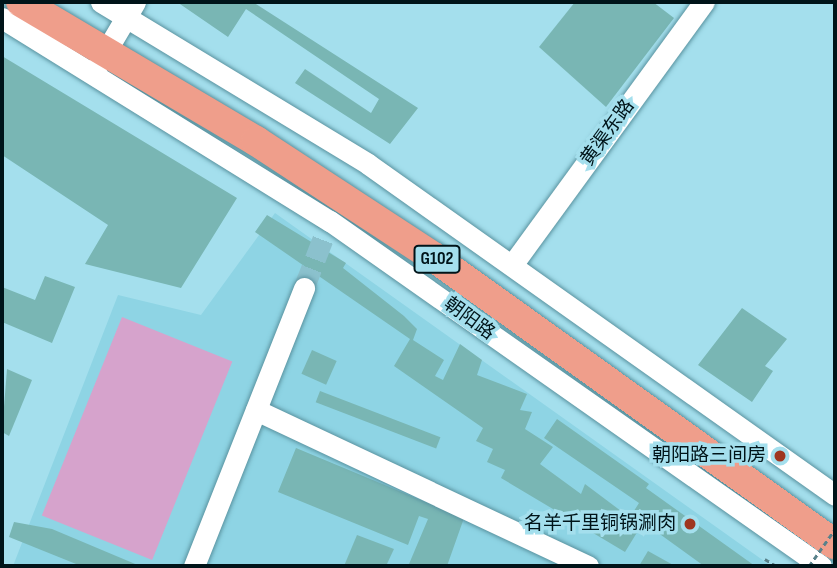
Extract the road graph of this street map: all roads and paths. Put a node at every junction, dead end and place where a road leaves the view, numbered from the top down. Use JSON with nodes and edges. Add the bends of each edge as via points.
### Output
{"nodes":[{"id":1,"x":22,"y":2,"type":"edge"},
{"id":2,"x":58,"y":2,"type":"edge"},
{"id":3,"x":102,"y":2,"type":"edge"},
{"id":4,"x":704,"y":2,"type":"edge"},
{"id":5,"x":2,"y":18,"type":"edge"},
{"id":6,"x":115,"y":36,"type":"edge"},
{"id":7,"x":512,"y":265,"type":"junction"},
{"id":8,"x":304,"y":288,"type":"tunnel mouth"},
{"id":9,"x":256,"y":410,"type":"junction"},
{"id":10,"x":835,"y":495,"type":"edge"},
{"id":11,"x":835,"y":526,"type":"edge"},
{"id":12,"x":835,"y":544,"type":"edge"},
{"id":13,"x":765,"y":559,"type":"dead end"},
{"id":14,"x":194,"y":566,"type":"edge"},
{"id":15,"x":588,"y":566,"type":"edge"},
{"id":16,"x":776,"y":566,"type":"edge"},
{"id":17,"x":809,"y":566,"type":"edge"},
{"id":18,"x":821,"y":566,"type":"edge"}],
"edges":[{"from":1,"to":6,"type":"highway","name":"朝阳路","number":"G102"},
{"from":2,"to":6,"type":"highway","name":"朝阳路","number":"G102"},
{"from":3,"to":6,"type":"street","name":"朝阳路"},
{"from":4,"to":7,"type":"street","name":"黄渠东路"},
{"from":5,"to":6,"type":"street","name":"朝阳路"},
{"from":6,"to":7,"type":"street","name":"朝阳路","via":[[345,149]]},
{"from":6,"to":11,"type":"highway","name":"朝阳路","number":"G102","via":[[444,245]]},
{"from":6,"to":12,"type":"highway","name":"朝阳路","number":"G102","via":[[256,141],[435,258]]},
{"from":6,"to":18,"type":"street","name":"朝阳路","via":[[330,221]]},
{"from":7,"to":10,"type":"street","name":"朝阳路"},
{"from":8,"to":9,"type":"street"},
{"from":9,"to":14,"type":"street"},
{"from":9,"to":15,"type":"street"},
{"from":11,"to":17,"type":"path","bridge":true},
{"from":13,"to":16,"type":"path"}]}
